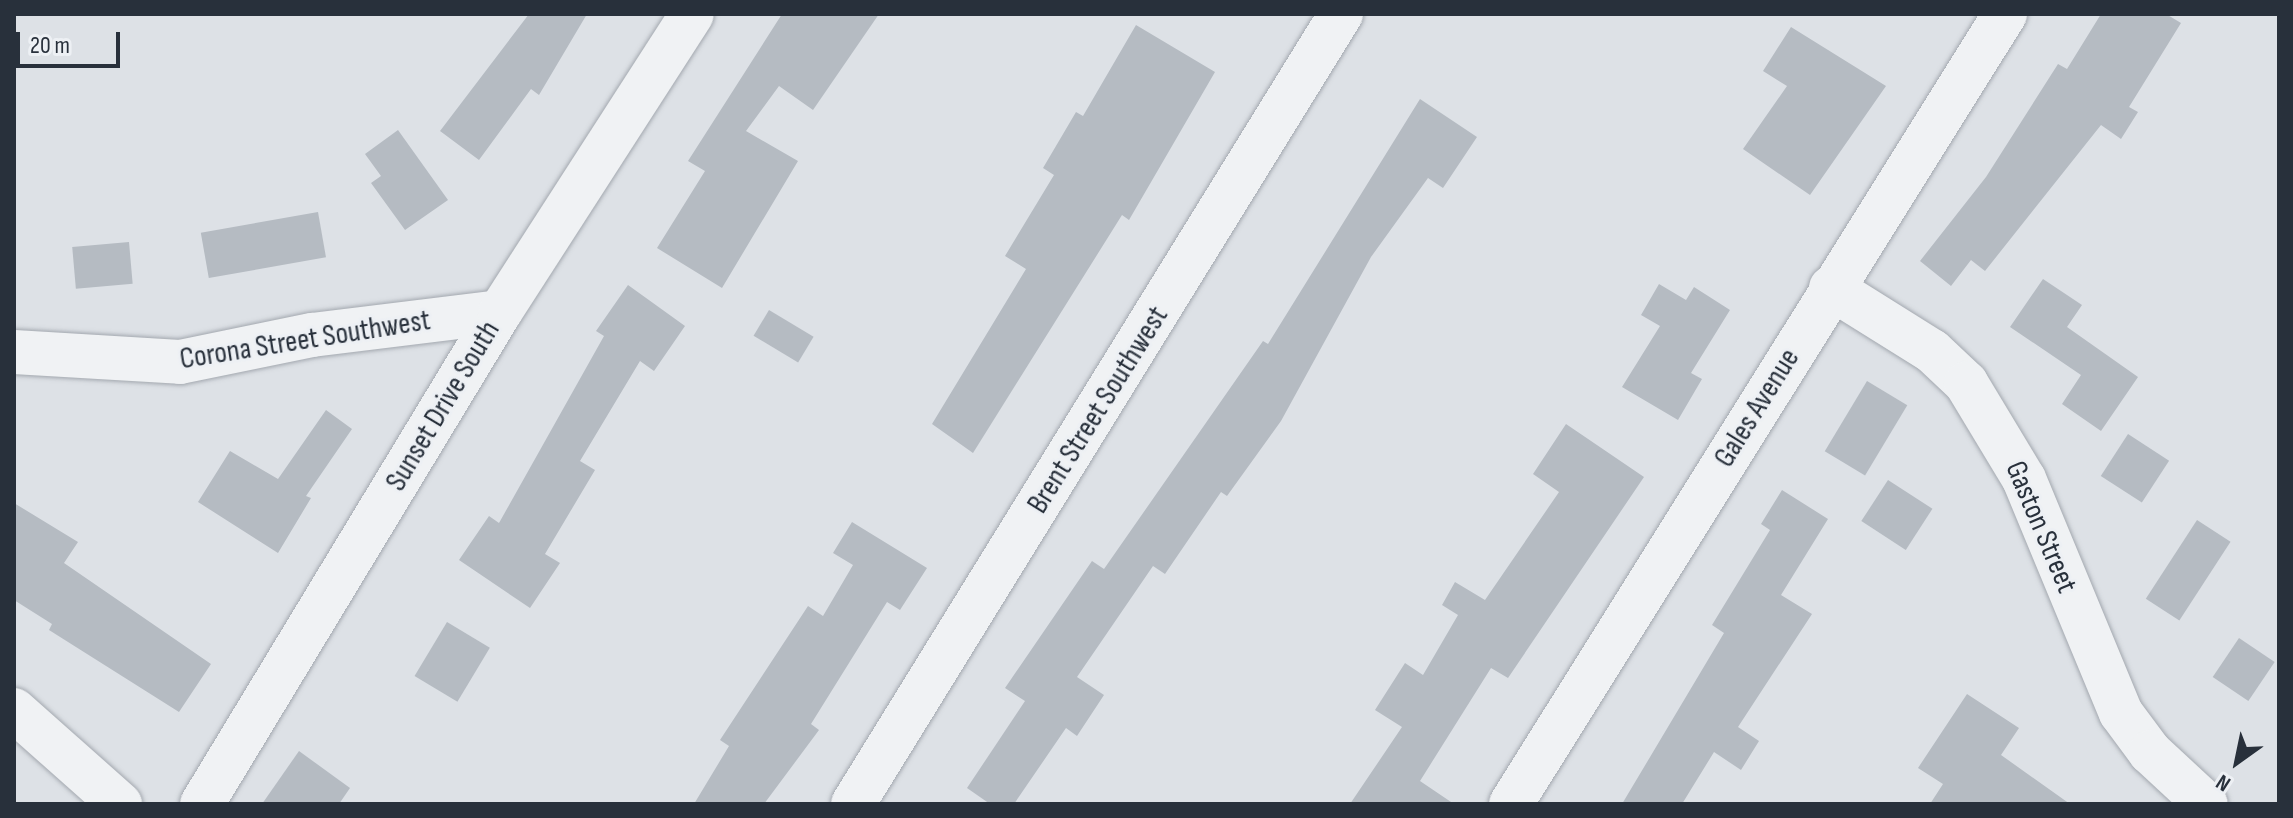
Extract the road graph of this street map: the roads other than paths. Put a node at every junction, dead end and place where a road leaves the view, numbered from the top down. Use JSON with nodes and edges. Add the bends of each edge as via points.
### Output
{"nodes":[{"id":1,"x":692,"y":14,"type":"edge"},
{"id":2,"x":2005,"y":14,"type":"edge"},
{"id":3,"x":1334,"y":17,"type":"edge"},
{"id":4,"x":1831,"y":288,"type":"junction"},
{"id":5,"x":500,"y":312,"type":"junction"},
{"id":6,"x":14,"y":352,"type":"edge"},
{"id":7,"x":14,"y":710,"type":"edge"},
{"id":8,"x":120,"y":804,"type":"edge"},
{"id":9,"x":202,"y":804,"type":"edge"},
{"id":10,"x":853,"y":804,"type":"edge"},
{"id":11,"x":1511,"y":804,"type":"edge"},
{"id":12,"x":2206,"y":804,"type":"edge"}],
"edges":[{"from":1,"to":5,"type":"street","name":"Sunset Drive South"},
{"from":2,"to":4,"type":"street","name":"Gales Avenue"},
{"from":3,"to":10,"type":"street","name":"Brent Street Southwest"},
{"from":4,"to":11,"type":"street","name":"Gales Avenue"},
{"from":4,"to":12,"type":"street","name":"Gaston Street","via":[[1932,351],[1966,383],[2030,493],[2121,713],[2150,752]]},
{"from":5,"to":6,"type":"street","name":"Corona Street Southwest","via":[[312,335],[180,362]]},
{"from":5,"to":9,"type":"street","name":"Sunset Drive South"},
{"from":7,"to":8,"type":"street"}]}
